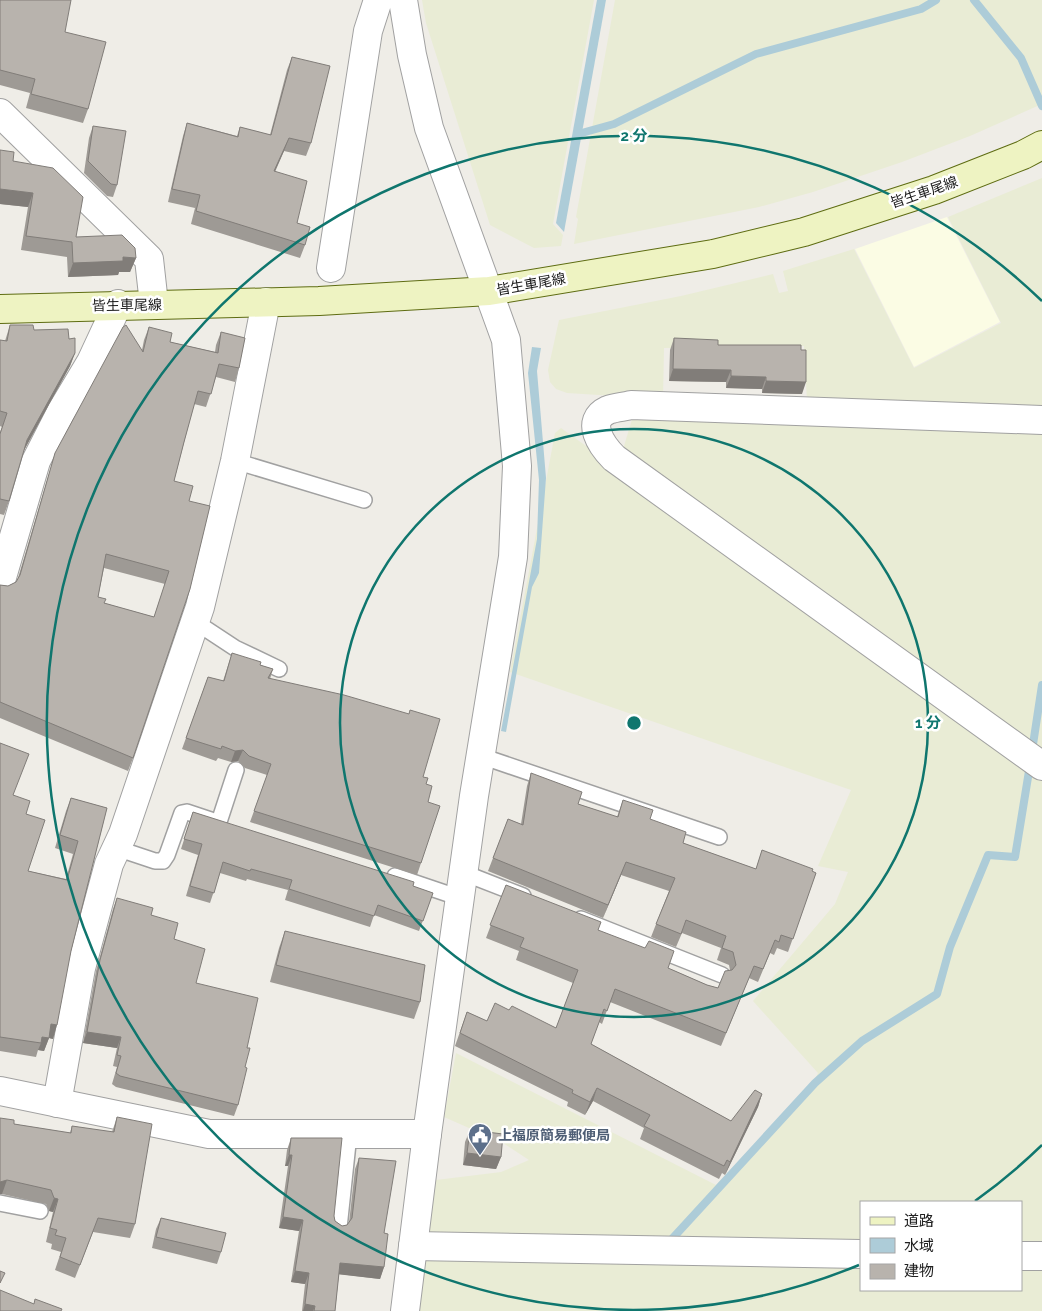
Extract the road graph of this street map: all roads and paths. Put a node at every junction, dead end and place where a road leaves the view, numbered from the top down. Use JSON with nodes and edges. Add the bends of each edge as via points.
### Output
{"nodes":[{"id":1,"x":378,"y":0,"type":"edge"},
{"id":2,"x":403,"y":0,"type":"edge"},
{"id":3,"x":0,"y":113,"type":"edge"},
{"id":4,"x":1042,"y":145,"type":"edge"},
{"id":5,"x":331,"y":268,"type":"dead end"},
{"id":6,"x":489,"y":291,"type":"junction"},
{"id":7,"x":266,"y":302,"type":"junction"},
{"id":8,"x":118,"y":304,"type":"junction"},
{"id":9,"x":154,"y":304,"type":"junction"},
{"id":10,"x":0,"y":309,"type":"edge"},
{"id":11,"x":1042,"y":420,"type":"edge"},
{"id":12,"x":235,"y":461,"type":"junction"},
{"id":13,"x":364,"y":500,"type":"dead end"},
{"id":14,"x":0,"y":584,"type":"edge"},
{"id":15,"x":194,"y":621,"type":"junction"},
{"id":16,"x":279,"y":670,"type":"dead end"},
{"id":17,"x":481,"y":756,"type":"junction"},
{"id":18,"x":1042,"y":766,"type":"edge"},
{"id":19,"x":236,"y":770,"type":"dead end"},
{"id":20,"x":219,"y":822,"type":"junction"},
{"id":21,"x":237,"y":828,"type":"edge"},
{"id":22,"x":719,"y":837,"type":"dead end"},
{"id":23,"x":116,"y":848,"type":"junction"},
{"id":24,"x":376,"y":870,"type":"edge"},
{"id":25,"x":462,"y":885,"type":"junction"},
{"id":26,"x":538,"y":902,"type":"edge"},
{"id":27,"x":565,"y":913,"type":"edge"},
{"id":28,"x":722,"y":975,"type":"edge"},
{"id":29,"x":0,"y":1091,"type":"edge"},
{"id":30,"x":57,"y":1104,"type":"junction"},
{"id":31,"x":349,"y":1134,"type":"junction"},
{"id":32,"x":427,"y":1134,"type":"junction"},
{"id":33,"x":0,"y":1203,"type":"edge"},
{"id":34,"x":40,"y":1211,"type":"dead end"},
{"id":35,"x":338,"y":1228,"type":"edge"},
{"id":36,"x":413,"y":1246,"type":"junction"},
{"id":37,"x":860,"y":1254,"type":"edge"},
{"id":38,"x":1022,"y":1256,"type":"edge"},
{"id":39,"x":1042,"y":1256,"type":"edge"},
{"id":40,"x":405,"y":1311,"type":"edge"}],
"edges":[{"from":1,"to":5,"type":"street","via":[[368,31]]},
{"from":2,"to":6,"type":"street","via":[[429,128]]},
{"from":3,"to":9,"type":"street","via":[[149,259]]},
{"from":4,"to":6,"type":"main road","name":"皆生車尾線","via":[[934,190],[804,232],[713,254]]},
{"from":6,"to":7,"type":"main road","name":"皆生車尾線"},
{"from":6,"to":17,"type":"street","via":[[506,340],[517,466],[513,557]]},
{"from":7,"to":9,"type":"main road","name":"皆生車尾線"},
{"from":7,"to":12,"type":"street"},
{"from":8,"to":9,"type":"main road","name":"皆生車尾線"},
{"from":8,"to":10,"type":"main road","name":"皆生車尾線"},
{"from":8,"to":14,"type":"street","via":[[91,362],[36,461]]},
{"from":11,"to":18,"type":"street","via":[[631,405],[607,410],[598,419],[596,427],[602,446],[614,458]]},
{"from":12,"to":13,"type":"lane"},
{"from":12,"to":15,"type":"street"},
{"from":15,"to":16,"type":"lane","via":[[235,648]]},
{"from":15,"to":23,"type":"street"},
{"from":17,"to":22,"type":"lane"},
{"from":17,"to":25,"type":"street"},
{"from":19,"to":20,"type":"lane"},
{"from":20,"to":21,"type":"lane"},
{"from":20,"to":23,"type":"lane","via":[[182,813],[163,861]]},
{"from":23,"to":30,"type":"street","via":[[81,968]]},
{"from":24,"to":25,"type":"lane"},
{"from":25,"to":26,"type":"lane"},
{"from":25,"to":32,"type":"street"},
{"from":27,"to":28,"type":"lane"},
{"from":29,"to":30,"type":"street"},
{"from":30,"to":31,"type":"street","via":[[210,1134]]},
{"from":31,"to":32,"type":"street"},
{"from":31,"to":35,"type":"lane"},
{"from":32,"to":36,"type":"street"},
{"from":33,"to":34,"type":"lane"},
{"from":36,"to":37,"type":"street"},
{"from":36,"to":40,"type":"street"},
{"from":38,"to":39,"type":"street"}]}
